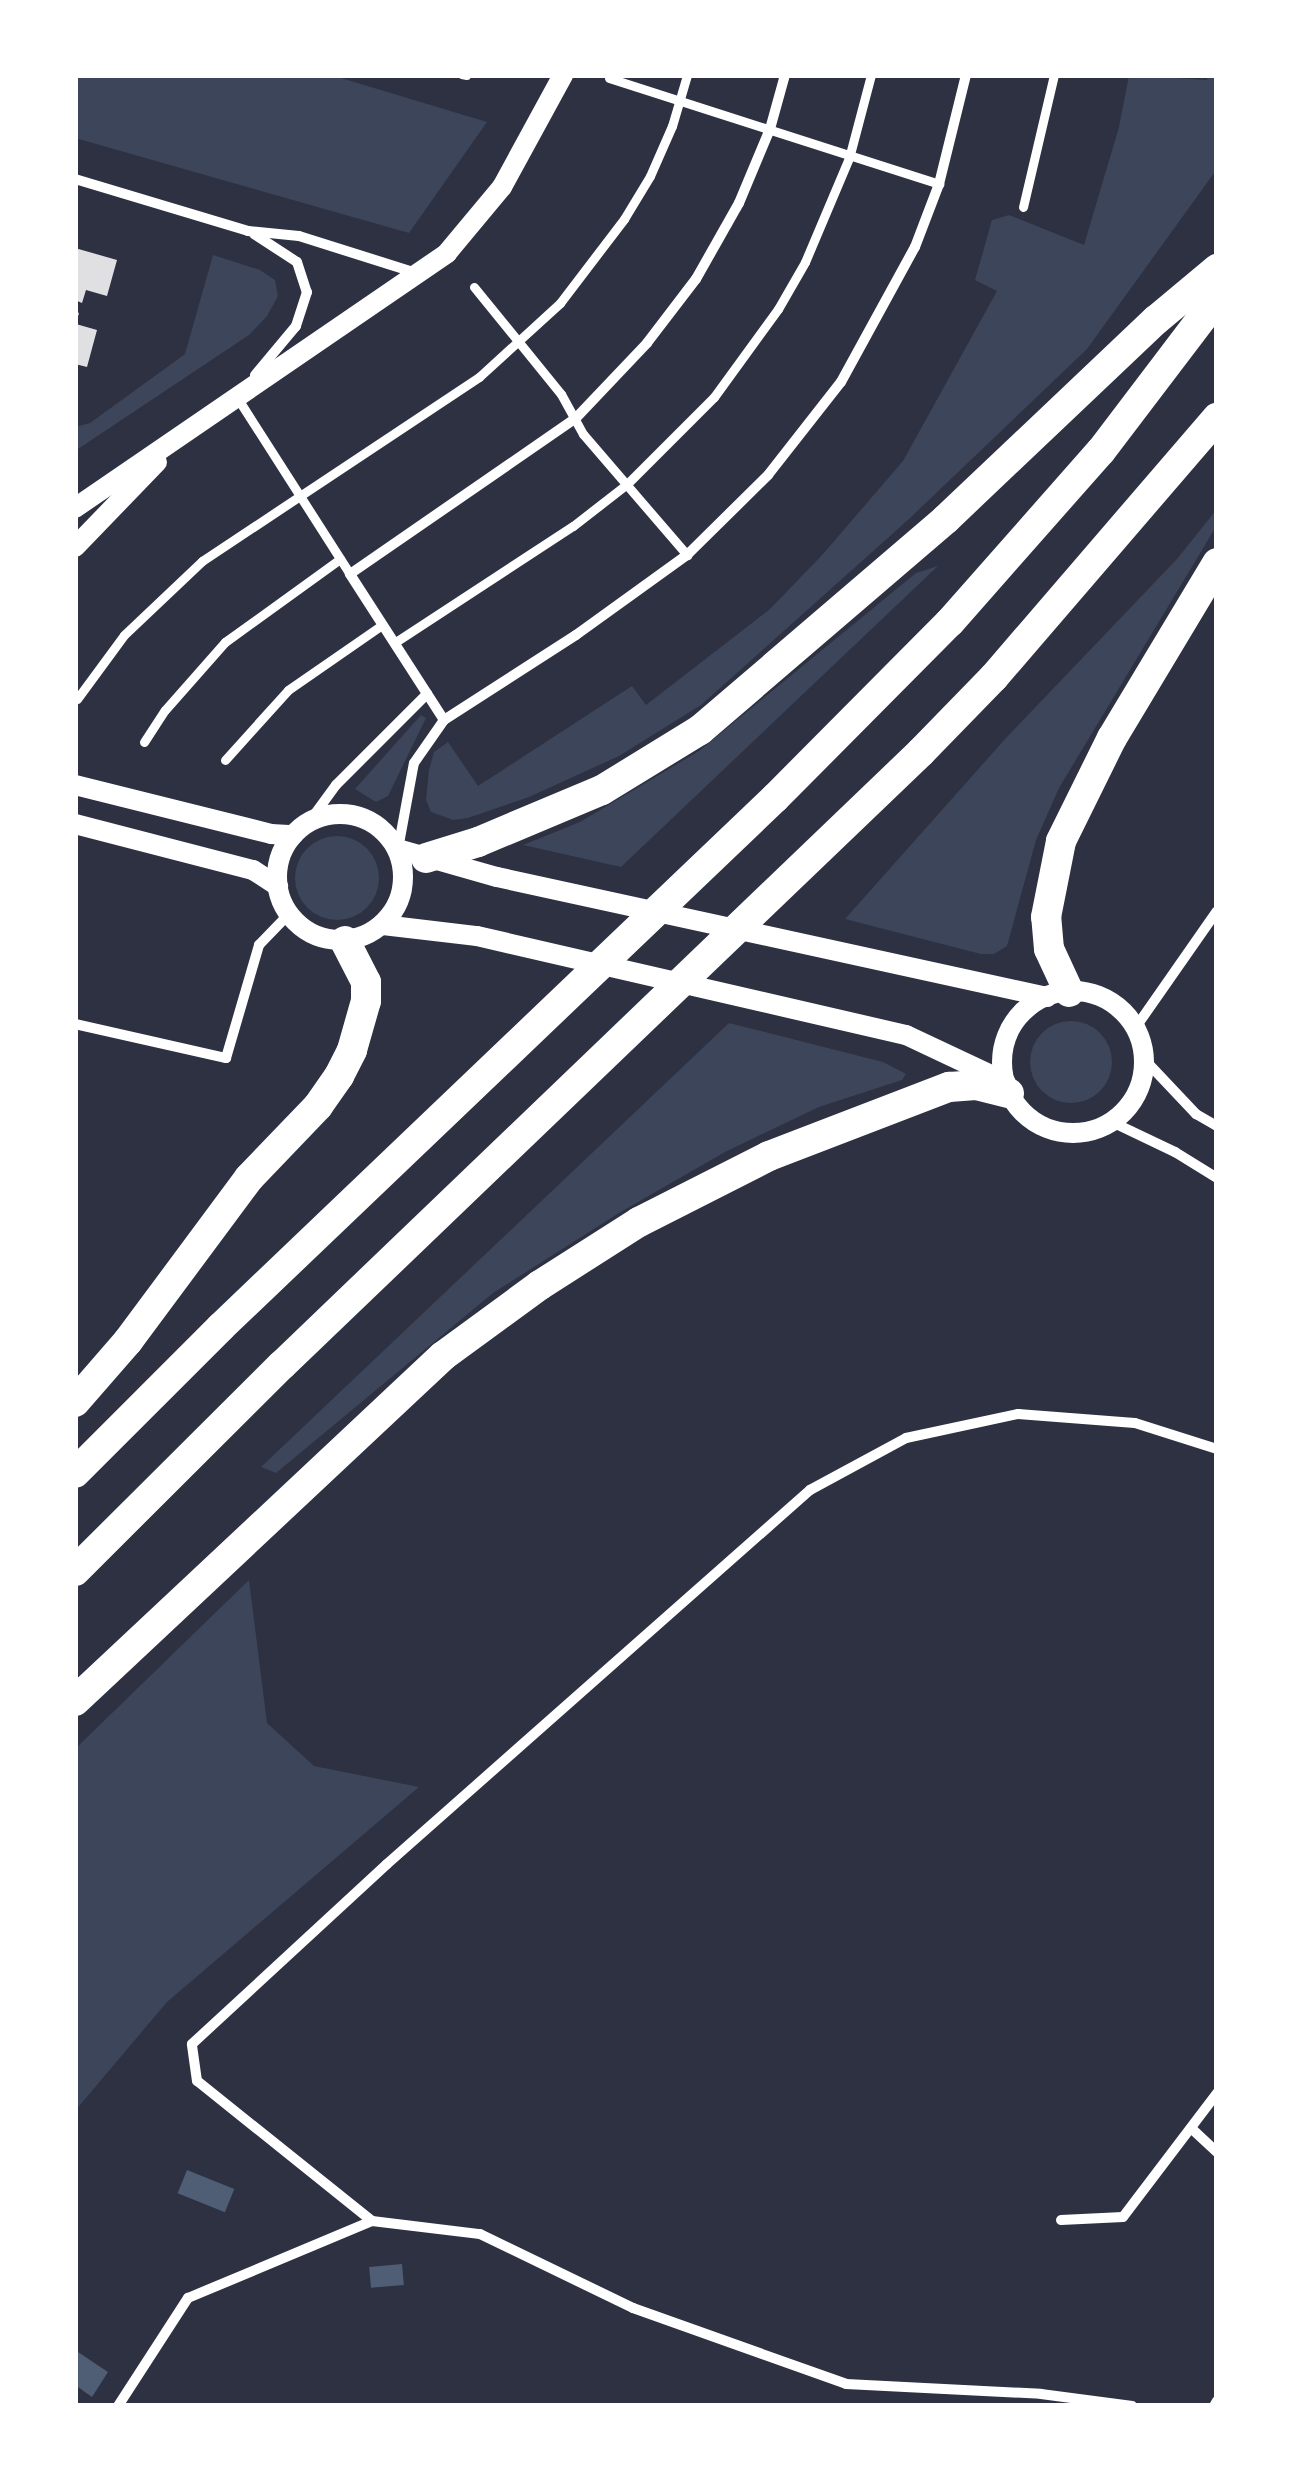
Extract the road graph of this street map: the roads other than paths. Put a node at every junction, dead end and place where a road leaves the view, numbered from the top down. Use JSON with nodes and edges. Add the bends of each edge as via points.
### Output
{"nodes":[{"id":1,"x":563,"y":75,"type":"edge"},
{"id":2,"x":687,"y":75,"type":"edge"},
{"id":3,"x":785,"y":75,"type":"edge"},
{"id":4,"x":871,"y":75,"type":"edge"},
{"id":5,"x":966,"y":75,"type":"edge"},
{"id":6,"x":1054,"y":75,"type":"edge"},
{"id":7,"x":609,"y":78,"type":"dead end"},
{"id":8,"x":680,"y":100,"type":"junction"},
{"id":9,"x":770,"y":129,"type":"junction"},
{"id":10,"x":849,"y":158,"type":"junction"},
{"id":11,"x":75,"y":179,"type":"edge"},
{"id":12,"x":939,"y":184,"type":"junction"},
{"id":13,"x":1023,"y":207,"type":"dead end"},
{"id":14,"x":248,"y":231,"type":"junction"},
{"id":15,"x":1217,"y":269,"type":"edge"},
{"id":16,"x":421,"y":274,"type":"junction"},
{"id":17,"x":474,"y":286,"type":"dead end"},
{"id":18,"x":1217,"y":298,"type":"edge"},
{"id":19,"x":520,"y":344,"type":"junction"},
{"id":20,"x":236,"y":397,"type":"junction"},
{"id":21,"x":1217,"y":418,"type":"edge"},
{"id":22,"x":575,"y":419,"type":"junction"},
{"id":23,"x":192,"y":428,"type":"junction"},
{"id":24,"x":627,"y":484,"type":"junction"},
{"id":25,"x":298,"y":495,"type":"junction"},
{"id":26,"x":75,"y":508,"type":"edge"},
{"id":27,"x":75,"y":546,"type":"edge"},
{"id":28,"x":687,"y":555,"type":"junction"},
{"id":29,"x":340,"y":559,"type":"junction"},
{"id":30,"x":1217,"y":563,"type":"edge"},
{"id":31,"x":350,"y":574,"type":"junction"},
{"id":32,"x":382,"y":625,"type":"junction"},
{"id":33,"x":394,"y":643,"type":"junction"},
{"id":34,"x":427,"y":694,"type":"junction"},
{"id":35,"x":77,"y":698,"type":"edge"},
{"id":36,"x":444,"y":720,"type":"junction"},
{"id":37,"x":144,"y":742,"type":"dead end"},
{"id":38,"x":225,"y":760,"type":"dead end"},
{"id":39,"x":75,"y":767,"type":"edge"},
{"id":40,"x":75,"y":785,"type":"edge"},
{"id":41,"x":106,"y":792,"type":"junction"},
{"id":42,"x":75,"y":824,"type":"edge"},
{"id":43,"x":301,"y":828,"type":"junction"},
{"id":44,"x":412,"y":853,"type":"junction"},
{"id":45,"x":278,"y":886,"type":"junction"},
{"id":46,"x":1217,"y":911,"type":"edge"},
{"id":47,"x":288,"y":915,"type":"junction"},
{"id":48,"x":383,"y":925,"type":"junction"},
{"id":49,"x":345,"y":941,"type":"junction"},
{"id":50,"x":1058,"y":994,"type":"junction"},
{"id":51,"x":75,"y":1024,"type":"edge"},
{"id":52,"x":1136,"y":1027,"type":"junction"},
{"id":53,"x":1144,"y":1059,"type":"junction"},
{"id":54,"x":1007,"y":1087,"type":"junction"},
{"id":55,"x":1112,"y":1122,"type":"junction"},
{"id":56,"x":1217,"y":1126,"type":"edge"},
{"id":57,"x":1217,"y":1178,"type":"edge"},
{"id":58,"x":75,"y":1402,"type":"edge"},
{"id":59,"x":1217,"y":1449,"type":"edge"},
{"id":60,"x":75,"y":1473,"type":"edge"},
{"id":61,"x":75,"y":1571,"type":"edge"},
{"id":62,"x":75,"y":1700,"type":"edge"},
{"id":63,"x":1217,"y":2093,"type":"edge"},
{"id":64,"x":1191,"y":2128,"type":"junction"},
{"id":65,"x":1217,"y":2152,"type":"edge"},
{"id":66,"x":1061,"y":2220,"type":"dead end"},
{"id":67,"x":372,"y":2221,"type":"junction"},
{"id":68,"x":118,"y":2406,"type":"edge"},
{"id":69,"x":1132,"y":2406,"type":"edge"}],
"edges":[{"from":1,"to":16,"type":"main road","via":[[502,187]]},
{"from":2,"to":8,"type":"street"},
{"from":3,"to":9,"type":"street"},
{"from":4,"to":10,"type":"street"},
{"from":5,"to":12,"type":"street"},
{"from":6,"to":13,"type":"street"},
{"from":7,"to":8,"type":"street"},
{"from":8,"to":9,"type":"street"},
{"from":8,"to":19,"type":"street","via":[[650,176],[624,219]]},
{"from":9,"to":10,"type":"street"},
{"from":9,"to":22,"type":"street","via":[[696,279]]},
{"from":10,"to":12,"type":"street"},
{"from":10,"to":24,"type":"street","via":[[830,211],[778,308],[714,397]]},
{"from":11,"to":14,"type":"street"},
{"from":12,"to":28,"type":"street","via":[[893,292],[842,382],[768,474]]},
{"from":14,"to":16,"type":"street","via":[[299,236]]},
{"from":14,"to":20,"type":"street","via":[[297,262],[306,292],[296,326]]},
{"from":15,"to":44,"type":"highway","via":[[919,542],[700,730],[602,790],[506,831]]},
{"from":16,"to":20,"type":"main road"},
{"from":17,"to":19,"type":"street"},
{"from":18,"to":60,"type":"highway","via":[[1101,451],[950,622]]},
{"from":19,"to":22,"type":"street"},
{"from":19,"to":25,"type":"street"},
{"from":20,"to":23,"type":"main road"},
{"from":20,"to":25,"type":"street"},
{"from":21,"to":61,"type":"highway","via":[[994,677],[866,808]]},
{"from":22,"to":24,"type":"street"},
{"from":22,"to":31,"type":"street"},
{"from":23,"to":26,"type":"main road"},
{"from":23,"to":27,"type":"main road"},
{"from":24,"to":28,"type":"street"},
{"from":24,"to":33,"type":"street"},
{"from":25,"to":29,"type":"street"},
{"from":25,"to":35,"type":"street","via":[[239,532],[163,594]]},
{"from":28,"to":36,"type":"street"},
{"from":29,"to":31,"type":"street"},
{"from":29,"to":37,"type":"street","via":[[225,642]]},
{"from":30,"to":50,"type":"highway","via":[[1112,738],[1061,841],[1046,917]]},
{"from":31,"to":32,"type":"street"},
{"from":32,"to":33,"type":"street"},
{"from":32,"to":38,"type":"street","via":[[288,690]]},
{"from":33,"to":34,"type":"street"},
{"from":34,"to":36,"type":"street"},
{"from":34,"to":43,"type":"street"},
{"from":36,"to":44,"type":"street","via":[[414,763]]},
{"from":39,"to":41,"type":"main road"},
{"from":40,"to":41,"type":"main road"},
{"from":41,"to":43,"type":"main road","via":[[270,834]]},
{"from":42,"to":45,"type":"main road","via":[[253,870]]},
{"from":43,"to":44,"type":"main road","via":[[338,814],[369,820]]},
{"from":43,"to":45,"type":"main road","via":[[281,853]]},
{"from":44,"to":48,"type":"main road","via":[[396,909]]},
{"from":44,"to":50,"type":"main road","via":[[926,973]]},
{"from":45,"to":47,"type":"main road"},
{"from":46,"to":52,"type":"street"},
{"from":47,"to":49,"type":"main road","via":[[323,939]]},
{"from":47,"to":51,"type":"street","via":[[259,945],[226,1058]]},
{"from":48,"to":49,"type":"main road"},
{"from":48,"to":54,"type":"main road","via":[[477,936],[906,1036]]},
{"from":49,"to":58,"type":"highway","via":[[366,982],[366,1000],[339,1076],[249,1178]]},
{"from":50,"to":52,"type":"main road","via":[[1092,994]]},
{"from":50,"to":54,"type":"main road","via":[[1012,1026],[1004,1047]]},
{"from":52,"to":53,"type":"main road"},
{"from":53,"to":55,"type":"main road","via":[[1136,1095]]},
{"from":53,"to":56,"type":"street","via":[[1196,1114]]},
{"from":54,"to":55,"type":"main road","via":[[1022,1112],[1042,1127],[1090,1132]]},
{"from":54,"to":62,"type":"highway","via":[[949,1087],[769,1156],[639,1222],[540,1285],[443,1356]]},
{"from":55,"to":57,"type":"street"},
{"from":59,"to":67,"type":"street","via":[[1135,1423],[1018,1414],[906,1438],[810,1490],[387,1864],[192,2044],[198,2081]]},
{"from":63,"to":64,"type":"street"},
{"from":64,"to":65,"type":"street"},
{"from":64,"to":66,"type":"street","via":[[1122,2218]]},
{"from":67,"to":68,"type":"street","via":[[188,2298]]},
{"from":67,"to":69,"type":"street","via":[[480,2234],[633,2308],[846,2384],[1042,2394]]}]}
